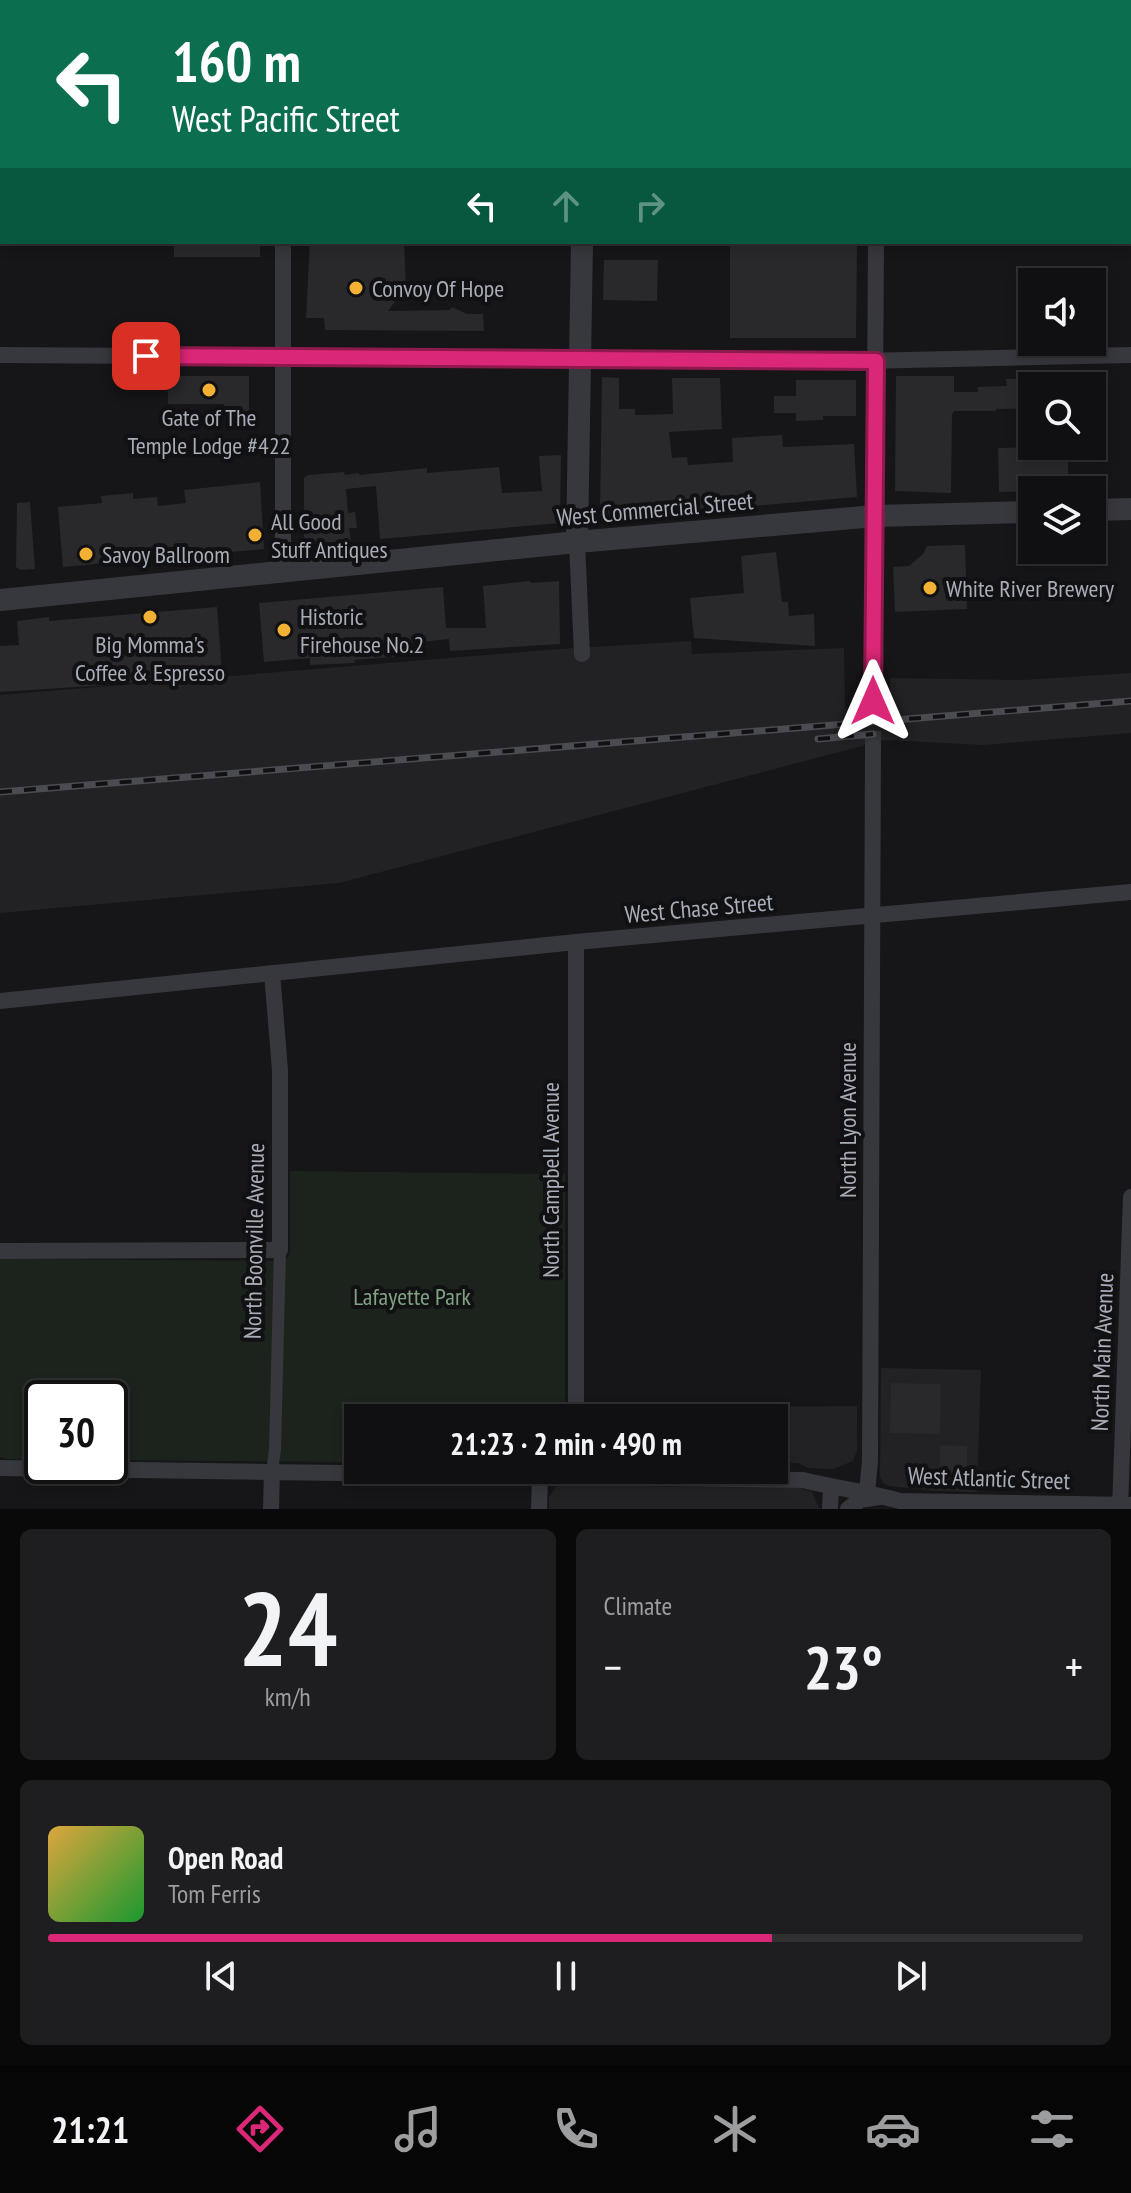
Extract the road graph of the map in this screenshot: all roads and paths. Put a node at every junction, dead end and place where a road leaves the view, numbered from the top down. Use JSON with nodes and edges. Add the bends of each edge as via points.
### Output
{"nodes":[{"id":1,"x":283,"y":244,"type":"edge"},
{"id":2,"x":582,"y":244,"type":"edge"},
{"id":3,"x":876,"y":244,"type":"edge"},
{"id":4,"x":0,"y":355,"type":"edge"},
{"id":5,"x":1131,"y":355,"type":"edge"},
{"id":6,"x":282,"y":356,"type":"junction"},
{"id":7,"x":581,"y":358,"type":"junction"},
{"id":8,"x":876,"y":361,"type":"junction"},
{"id":9,"x":1131,"y":509,"type":"edge"},
{"id":10,"x":1106,"y":510,"type":"edge"},
{"id":11,"x":1018,"y":512,"type":"edge"},
{"id":12,"x":875,"y":516,"type":"junction"},
{"id":13,"x":577,"y":542,"type":"junction"},
{"id":14,"x":283,"y":572,"type":"junction"},
{"id":15,"x":0,"y":600,"type":"edge"},
{"id":16,"x":582,"y":654,"type":"dead end"},
{"id":17,"x":873,"y":701,"type":"tunnel mouth"},
{"id":18,"x":873,"y":747,"type":"tunnel mouth"},
{"id":19,"x":1131,"y":892,"type":"edge"},
{"id":20,"x":872,"y":917,"type":"junction"},
{"id":21,"x":576,"y":942,"type":"junction"},
{"id":22,"x":272,"y":973,"type":"junction"},
{"id":23,"x":0,"y":1001,"type":"edge"},
{"id":24,"x":1131,"y":1197,"type":"edge"},
{"id":25,"x":280,"y":1250,"type":"junction"},
{"id":26,"x":0,"y":1251,"type":"edge"},
{"id":27,"x":576,"y":1404,"type":"edge"},
{"id":28,"x":0,"y":1468,"type":"edge"},
{"id":29,"x":272,"y":1471,"type":"junction"},
{"id":30,"x":344,"y":1472,"type":"edge"},
{"id":31,"x":788,"y":1480,"type":"edge"},
{"id":32,"x":540,"y":1484,"type":"edge"},
{"id":33,"x":831,"y":1487,"type":"junction"},
{"id":34,"x":875,"y":1494,"type":"junction"},
{"id":35,"x":1124,"y":1506,"type":"edge"},
{"id":36,"x":271,"y":1509,"type":"edge"},
{"id":37,"x":539,"y":1509,"type":"edge"},
{"id":38,"x":830,"y":1509,"type":"edge"},
{"id":39,"x":848,"y":1509,"type":"edge"}],
"edges":[{"from":1,"to":6,"type":"street"},
{"from":2,"to":7,"type":"street"},
{"from":3,"to":8,"type":"street"},
{"from":4,"to":6,"type":"street"},
{"from":5,"to":8,"type":"street"},
{"from":6,"to":7,"type":"street"},
{"from":6,"to":14,"type":"street"},
{"from":7,"to":8,"type":"street"},
{"from":7,"to":13,"type":"street"},
{"from":8,"to":12,"type":"street"},
{"from":9,"to":10,"type":"street"},
{"from":11,"to":12,"type":"street","name":"West Commercial Street"},
{"from":12,"to":13,"type":"street","name":"West Commercial Street"},
{"from":12,"to":17,"type":"street"},
{"from":13,"to":14,"type":"street","name":"West Commercial Street"},
{"from":13,"to":16,"type":"street"},
{"from":14,"to":15,"type":"street","name":"West Commercial Street"},
{"from":18,"to":20,"type":"street","name":"North Lyon Avenue"},
{"from":19,"to":20,"type":"street","name":"West Chase Street"},
{"from":20,"to":21,"type":"street","name":"West Chase Street"},
{"from":20,"to":34,"type":"street","name":"North Lyon Avenue","via":[[870,1445]]},
{"from":21,"to":22,"type":"street","name":"West Chase Street"},
{"from":21,"to":27,"type":"street","name":"North Campbell Avenue"},
{"from":22,"to":23,"type":"street","name":"West Chase Street"},
{"from":22,"to":25,"type":"street","name":"North Boonville Avenue","via":[[280,1070]]},
{"from":24,"to":35,"type":"street","name":"North Main Avenue"},
{"from":25,"to":26,"type":"street"},
{"from":25,"to":29,"type":"street","name":"North Boonville Avenue"},
{"from":28,"to":29,"type":"street","name":"West Atlantic Street"},
{"from":29,"to":30,"type":"street","name":"West Atlantic Street"},
{"from":29,"to":36,"type":"street","name":"North Boonville Avenue"},
{"from":31,"to":33,"type":"street","name":"West Atlantic Street"},
{"from":32,"to":37,"type":"street"},
{"from":33,"to":34,"type":"street","name":"West Atlantic Street"},
{"from":33,"to":38,"type":"street"},
{"from":34,"to":35,"type":"street","name":"West Atlantic Street","via":[[900,1501]]},
{"from":34,"to":39,"type":"street"}]}
